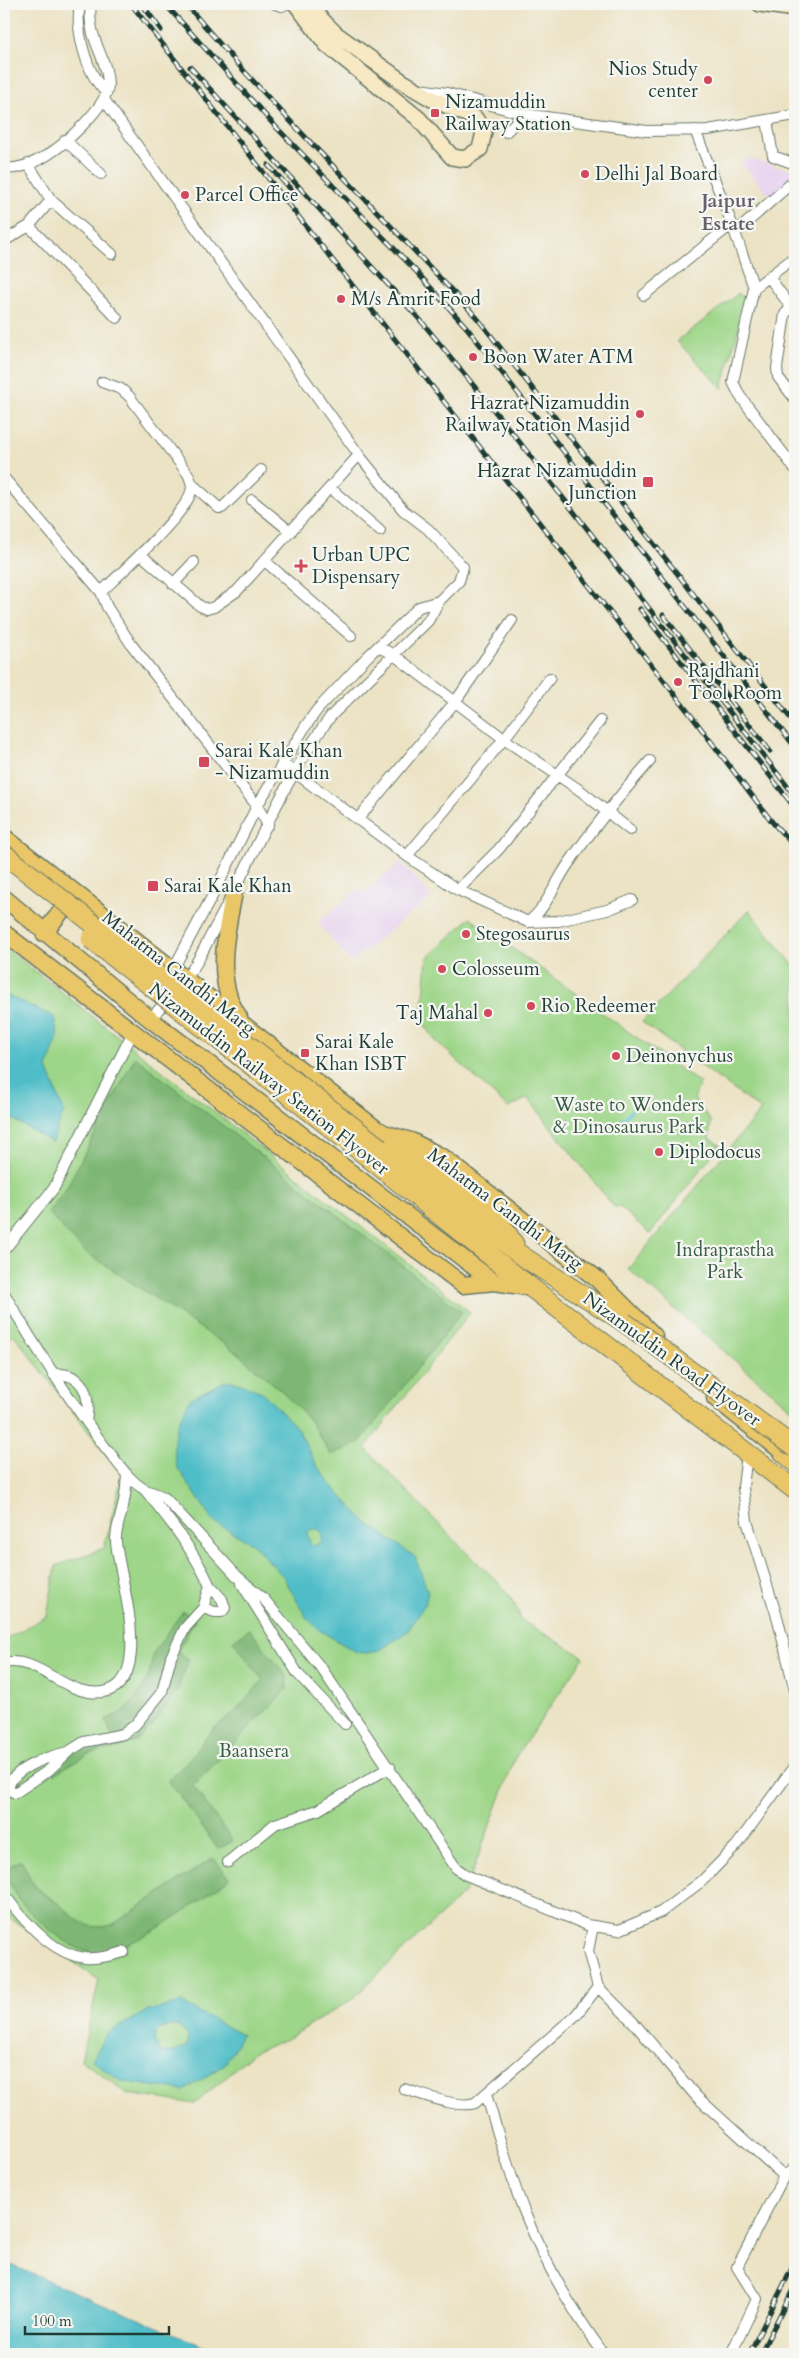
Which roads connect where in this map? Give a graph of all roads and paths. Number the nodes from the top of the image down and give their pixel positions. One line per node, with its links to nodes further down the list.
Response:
1 (80, 4): 10 (street)
2 (91, 4): 10 (street)
3 (275, 4): 4 (street)
4 (286, 4)
5 (296, 4): 9 (street)
6 (310, 4): 9 (street)
7 (760, 4): 8 (street)
8 (795, 9)
9 (413, 88): 11 (street)
10 (105, 96): 16 (street); 35 (street)
11 (524, 114): 14 (street); 15 (street)
12 (795, 115): 13 (street)
13 (767, 120): 14 (street); 18 (street)
14 (695, 130): 24 (street)
15 (506, 132)
16 (66, 140): 17 (street); 20 (street)
17 (28, 164): 19 (street); 22 (street)
18 (795, 164)
19 (4, 169)
20 (101, 174)
21 (795, 180): 24 (street)
22 (51, 200): 23 (street); 26 (street)
23 (29, 226): 25 (street); 32 (street)
24 (734, 229): 29 (street); 30 (street)
25 (4, 241)
26 (112, 254)
27 (795, 257): 28 (street)
28 (769, 277): 29 (street); 31 (street)
29 (754, 288): 36 (street)
30 (644, 295)
31 (793, 305): 34 (street)
32 (117, 318)
33 (102, 382): 40 (street)
34 (795, 400)
35 (359, 455): 41 (street); 50 (street)
36 (792, 458): 37 (street)
37 (795, 469)
38 (261, 470): 40 (street)
39 (4, 478): 49 (street)
40 (193, 485): 49 (street)
41 (330, 488): 43 (street); 44 (street)
42 (252, 500): 44 (street)
43 (380, 531)
44 (291, 532): 47 (street)
45 (146, 559): 48 (street)
46 (194, 562): 48 (street)
47 (266, 562): 48 (street); 52 (street)
48 (174, 584)
49 (102, 592): 63 (street)
50 (439, 601): 53 (street); 54 (street)
51 (512, 620): 56 (street)
52 (351, 636)
53 (379, 647): 54 (street); 60 (street)
54 (394, 655): 56 (street); 61 (street)
55 (550, 678): 58 (street)
56 (455, 702): 58 (street); 65 (street)
57 (600, 721): 62 (street)
58 (504, 739): 62 (street); 70 (street)
59 (650, 761): 64 (street)
60 (282, 763): 61 (street); 63 (street)
61 (295, 774): 65 (street); 66 (street)
62 (556, 775): 64 (street); 72 (street)
63 (257, 806): 66 (street); 80 (street)
64 (606, 812): 67 (street); 77 (street)
65 (358, 819): 70 (street)
66 (268, 825): 74 (street)
67 (630, 830)
68 (4, 837): 73 (main road, Mahatma Gandhi Marg)
69 (4, 854): 88 (highway, Nizamuddin Railway Station Flyover, bridge)
70 (407, 856): 72 (street)
71 (4, 870): 88 (highway, Nizamuddin Railway Station Flyover, bridge)
72 (458, 890): 77 (street)
73 (76, 892): 78 (main road); 80 (main road, Mahatma Gandhi Marg)
74 (234, 893): 81 (street); 83 (main road)
75 (4, 898): 78 (main road)
76 (632, 900): 77 (street)
77 (528, 922)
78 (44, 933): 82 (main road)
79 (4, 934): 84 (main road)
80 (173, 969): 81 (main road, Mahatma Gandhi Marg); 82 (street)
81 (186, 979): 82 (street); 83 (main road, Mahatma Gandhi Marg)
82 (150, 1019): 86 (main road)
83 (245, 1025): 85 (main road, Mahatma Gandhi Marg)
84 (133, 1032): 89 (street); 91 (main road)
85 (284, 1056): 86 (main road); 87 (main road, Mahatma Gandhi Marg)
86 (251, 1098): 91 (main road)
87 (380, 1132): 90 (highway); 97 (main road, Mahatma Gandhi Marg)
88 (434, 1201): 90 (highway, Nizamuddin Railway Station Flyover); 92 (highway, Nizamuddin Railway Station Flyover)
89 (4, 1250)
90 (522, 1256): 97 (highway, Nizamuddin Road Flyover, bridge)
91 (495, 1282): 92 (main road)
92 (533, 1288): 96 (highway)
93 (4, 1294): 94 (street)
94 (53, 1374): 95 (street); 95 (street)
95 (86, 1421): 98 (street)
96 (747, 1454): 100 (highway); 105 (street)
97 (791, 1454)
98 (127, 1475): 99 (street); 104 (street)
99 (145, 1490): 101 (street); 102 (street)
100 (795, 1490)
101 (237, 1576): 106 (street); 109 (street)
102 (210, 1586): 103 (street); 103 (street)
103 (203, 1608): 107 (street)
104 (4, 1663)
105 (795, 1691)
106 (345, 1724)
107 (68, 1752): 107 (street)
108 (795, 1765): 112 (street)
109 (390, 1768): 110 (street); 112 (street)
110 (228, 1862)
111 (4, 1894): 113 (street)
112 (593, 1926): 114 (street)
113 (124, 1952)
114 (598, 1987): 116 (street); 118 (street)
115 (404, 2089): 116 (street)
116 (486, 2094): 119 (street)
117 (795, 2168): 118 (street)
118 (784, 2176): 120 (street)
119 (604, 2354)
120 (731, 2354)

